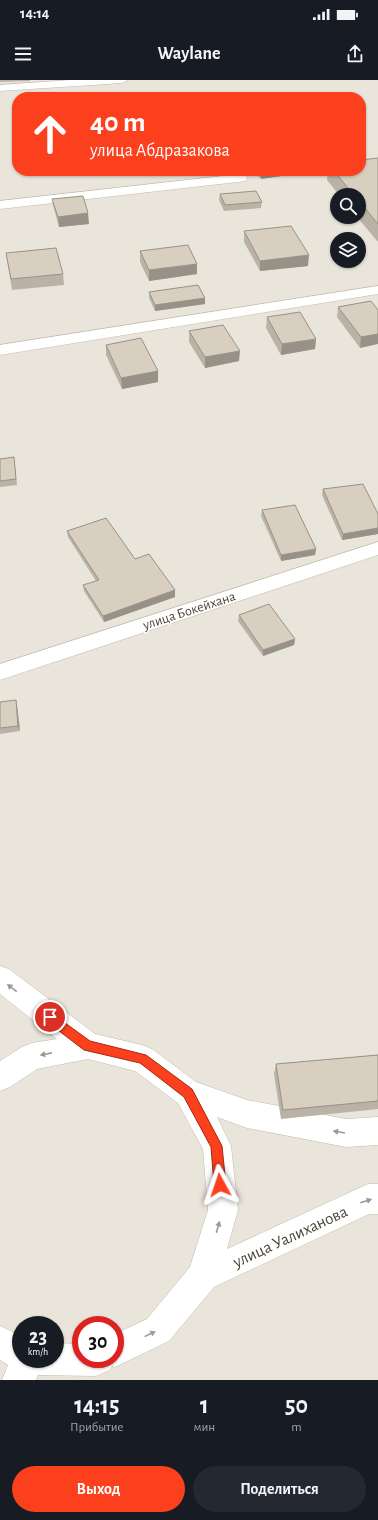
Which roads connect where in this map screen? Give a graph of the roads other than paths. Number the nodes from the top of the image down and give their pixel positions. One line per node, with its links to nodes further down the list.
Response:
1 (122, 80): 2 (street)
2 (0, 88)
3 (241, 178): 4 (street)
4 (0, 205)
5 (378, 290): 6 (street)
6 (0, 350)
7 (378, 548): 8 (street, улица Бокейхана)
8 (0, 672)
9 (0, 978): 10 (street, one-way to 9)
10 (88, 1046): 11 (street, one-way to 11); 12 (street)
11 (0, 1077)
12 (188, 1093): 13 (street, one-way to 12); 15 (street, one-way to 12)
13 (378, 1131)
14 (378, 1199): 15 (street, улица Уалиханова, one-way to 14)
15 (203, 1276): 17 (street, one-way to 15)
16 (0, 1342): 18 (street)
17 (124, 1347)
18 (12, 1349)
19 (24, 1368): 20 (street)
20 (18, 1380)

